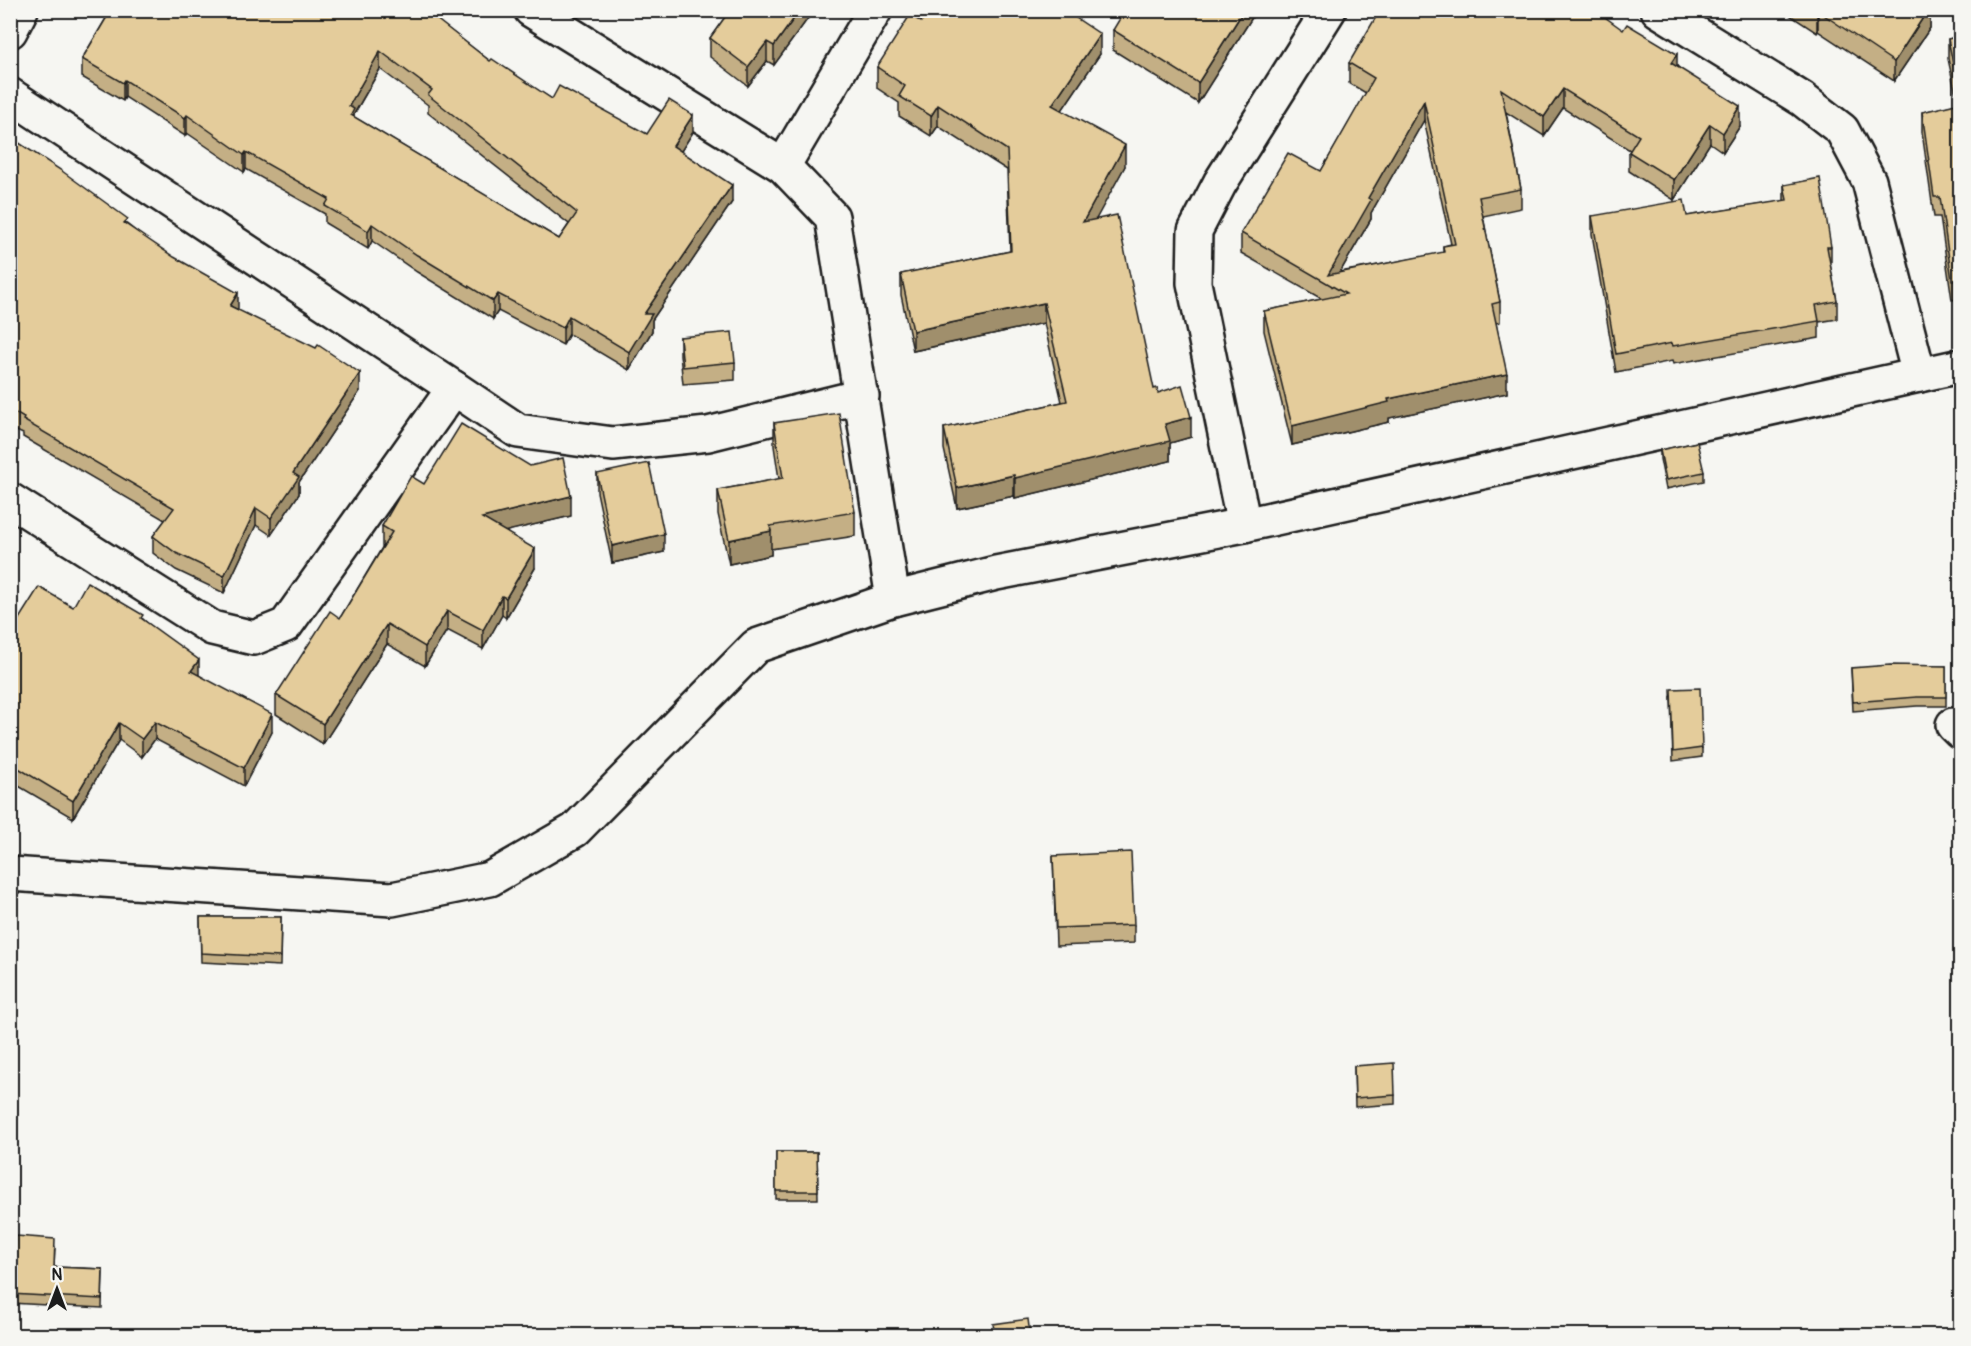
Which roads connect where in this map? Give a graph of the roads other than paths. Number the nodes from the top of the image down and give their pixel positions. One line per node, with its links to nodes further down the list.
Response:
1 (21, 10): 6 (street)
2 (531, 10): 8 (street)
3 (875, 10): 8 (street)
4 (1329, 10): 14 (street)
5 (1658, 10): 10 (street)
6 (10, 31)
7 (10, 95): 11 (street)
8 (783, 166): 12 (street)
9 (1960, 366): 10 (street)
10 (1919, 375): 14 (street)
11 (454, 387): 12 (street); 13 (street)
12 (862, 396): 15 (street)
13 (10, 501)
14 (1244, 525): 15 (street)
15 (893, 599): 16 (street)
16 (10, 874)

